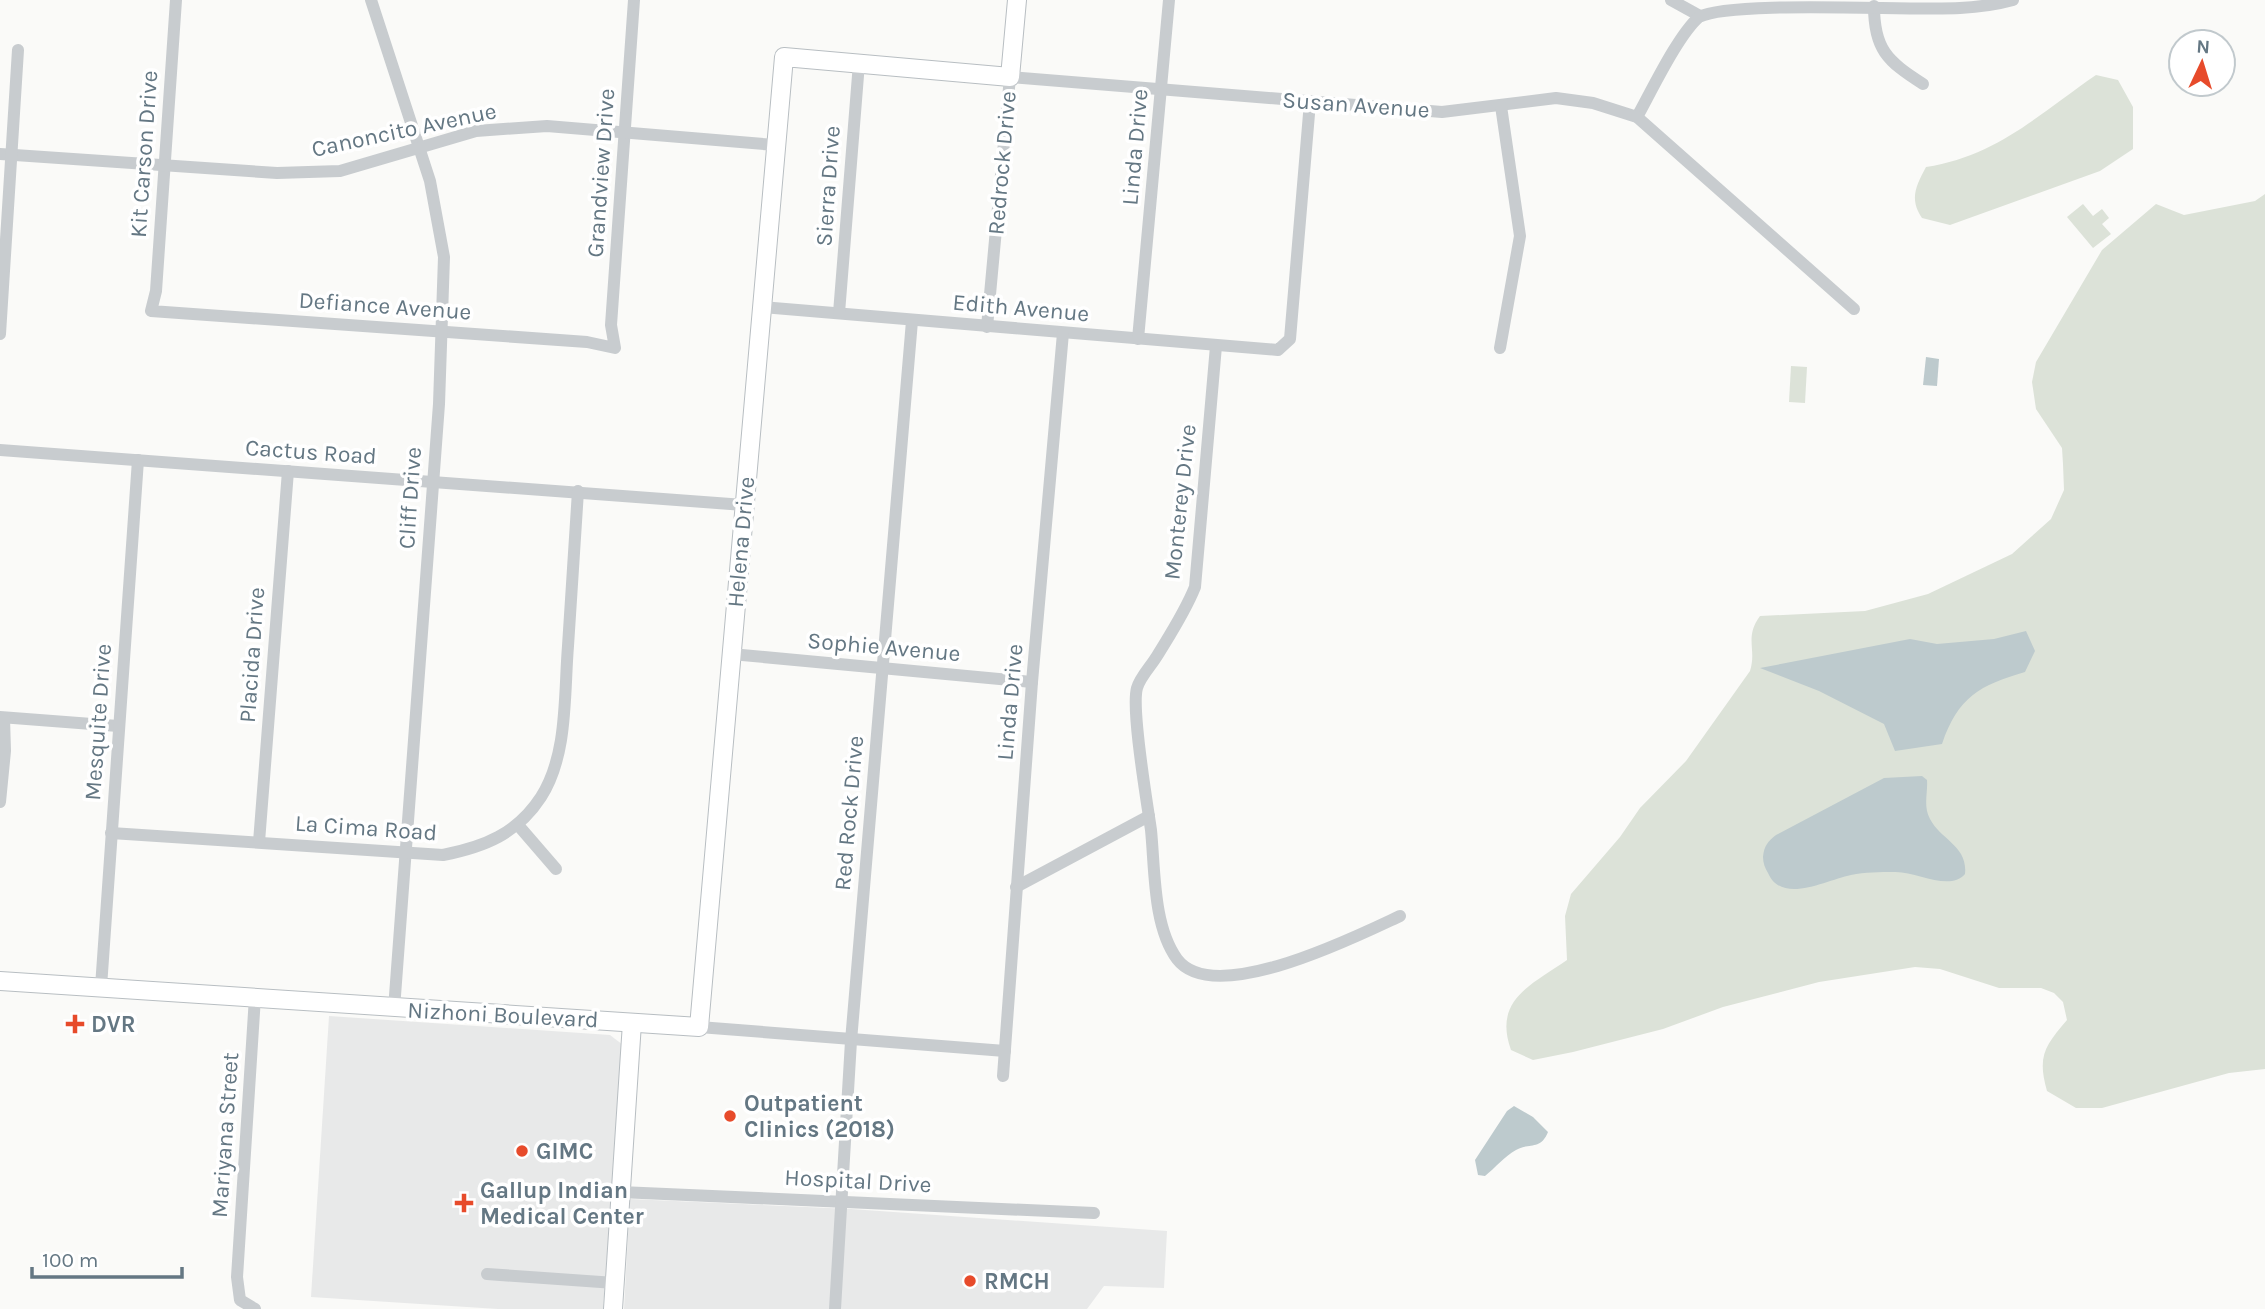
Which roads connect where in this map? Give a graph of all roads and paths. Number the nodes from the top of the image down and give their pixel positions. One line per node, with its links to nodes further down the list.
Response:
1 (176, 0): 24 (street, Kit Carson Drive)
2 (371, 0): 22 (street, Cliff Drive)
3 (634, 0): 20 (street, Grandview Drive)
4 (1017, 0): 14 (main road, Redrock Drive)
5 (1169, 0): 16 (street, Linda Drive)
6 (1671, 0): 10 (street)
7 (2013, 0): 9 (street)
8 (1784, 1): 9 (street); 10 (street)
9 (1874, 6): 15 (street)
10 (1700, 16): 19 (street)
11 (18, 50): 23 (street)
12 (784, 57): 13 (main road, Susan Avenue); 21 (main road, Helena Drive)
13 (859, 63): 14 (main road, Susan Avenue); 28 (street, Sierra Drive)
14 (1010, 77): 16 (street, Susan Avenue); 30 (street, Redrock Drive)
15 (1923, 84)
16 (1162, 89): 17 (street, Susan Avenue); 34 (street, Linda Drive)
17 (1310, 102): 18 (street, Susan Avenue); 35 (street, Edith Avenue)
18 (1501, 106): 19 (street, Susan Avenue); 37 (street)
19 (1637, 117): 26 (street, Susan Avenue)
20 (625, 131): 21 (street, Canoncito Avenue); 22 (street, Canoncito Avenue); 36 (street, Grandview Drive)
21 (775, 145): 25 (main road, Helena Drive)
22 (419, 149): 24 (street, Canoncito Avenue); 31 (street, Cliff Drive)
23 (6, 154): 24 (street, Canoncito Avenue); 33 (street)
24 (165, 167): 27 (street, Kit Carson Drive)
25 (761, 307): 28 (street, Edith Avenue); 43 (main road, Helena Drive)
26 (1854, 309)
27 (151, 311): 31 (street, Defiance Avenue)
28 (839, 313): 29 (street, Edith Avenue)
29 (912, 321): 30 (street, Edith Avenue); 45 (street, Red Rock Drive)
30 (986, 327): 32 (street, Edith Avenue)
31 (443, 331): 36 (street, Defiance Avenue); 41 (street, Cliff Drive)
32 (1063, 333): 34 (street, Edith Avenue); 46 (street, Linda Drive)
33 (0, 334)
34 (1138, 339): 35 (street, Edith Avenue)
35 (1216, 346): 50 (street, Monterey Drive)
36 (615, 348)
37 (1500, 348)
38 (0, 450): 39 (street, Cactus Road)
39 (138, 460): 40 (street, Cactus Road); 48 (street, Mesquite Drive)
40 (288, 471): 41 (street, Cactus Road); 53 (street, Placida Drive)
41 (432, 481): 42 (street, Cactus Road); 54 (street, Cliff Drive)
42 (578, 491): 43 (street, Cactus Road); 51 (street, La Cima Road)
43 (744, 505): 44 (main road, Helena Drive)
44 (731, 654): 45 (street, Sophie Avenue); 63 (main road, Helena Drive)
45 (882, 668): 46 (street, Sophie Avenue); 64 (street, Red Rock Drive)
46 (1032, 682): 56 (street, Linda Drive)
47 (2, 717): 48 (street); 49 (street)
48 (118, 726): 52 (street, Mesquite Drive)
49 (0, 802)
50 (1149, 817): 56 (street); 57 (street, Monterey Drive)
51 (518, 825): 54 (street, La Cima Road); 55 (street)
52 (111, 833): 53 (street, La Cima Road); 59 (street, Mesquite Drive)
53 (259, 842): 54 (street, La Cima Road)
54 (405, 853): 61 (street, Cliff Drive)
55 (556, 869)
56 (1016, 887): 65 (street, Linda Drive)
57 (1400, 916)
58 (0, 981): 59 (main road, Nizhoni Boulevard)
59 (101, 987): 60 (main road, Nizhoni Boulevard)
60 (255, 996): 61 (main road, Nizhoni Boulevard); 72 (street, Mariyana Street)
61 (394, 1009): 62 (main road, Nizhoni Boulevard)
62 (632, 1023): 63 (main road, Nizhoni Boulevard); 67 (main road)
63 (699, 1027): 64 (street, Nizhoni Boulevard)
64 (851, 1041): 65 (street, Nizhoni Boulevard); 68 (street, Red Rock Drive)
65 (1005, 1051): 66 (street, Linda Drive)
66 (1003, 1076)
67 (620, 1192): 68 (street, Hospital Drive); 71 (main road)
68 (842, 1201): 69 (street, Hospital Drive); 74 (street, Red Rock Drive)
69 (1094, 1213)
70 (487, 1274): 71 (street)
71 (615, 1283): 73 (main road)
72 (255, 1309)
73 (613, 1309)
74 (835, 1309)

